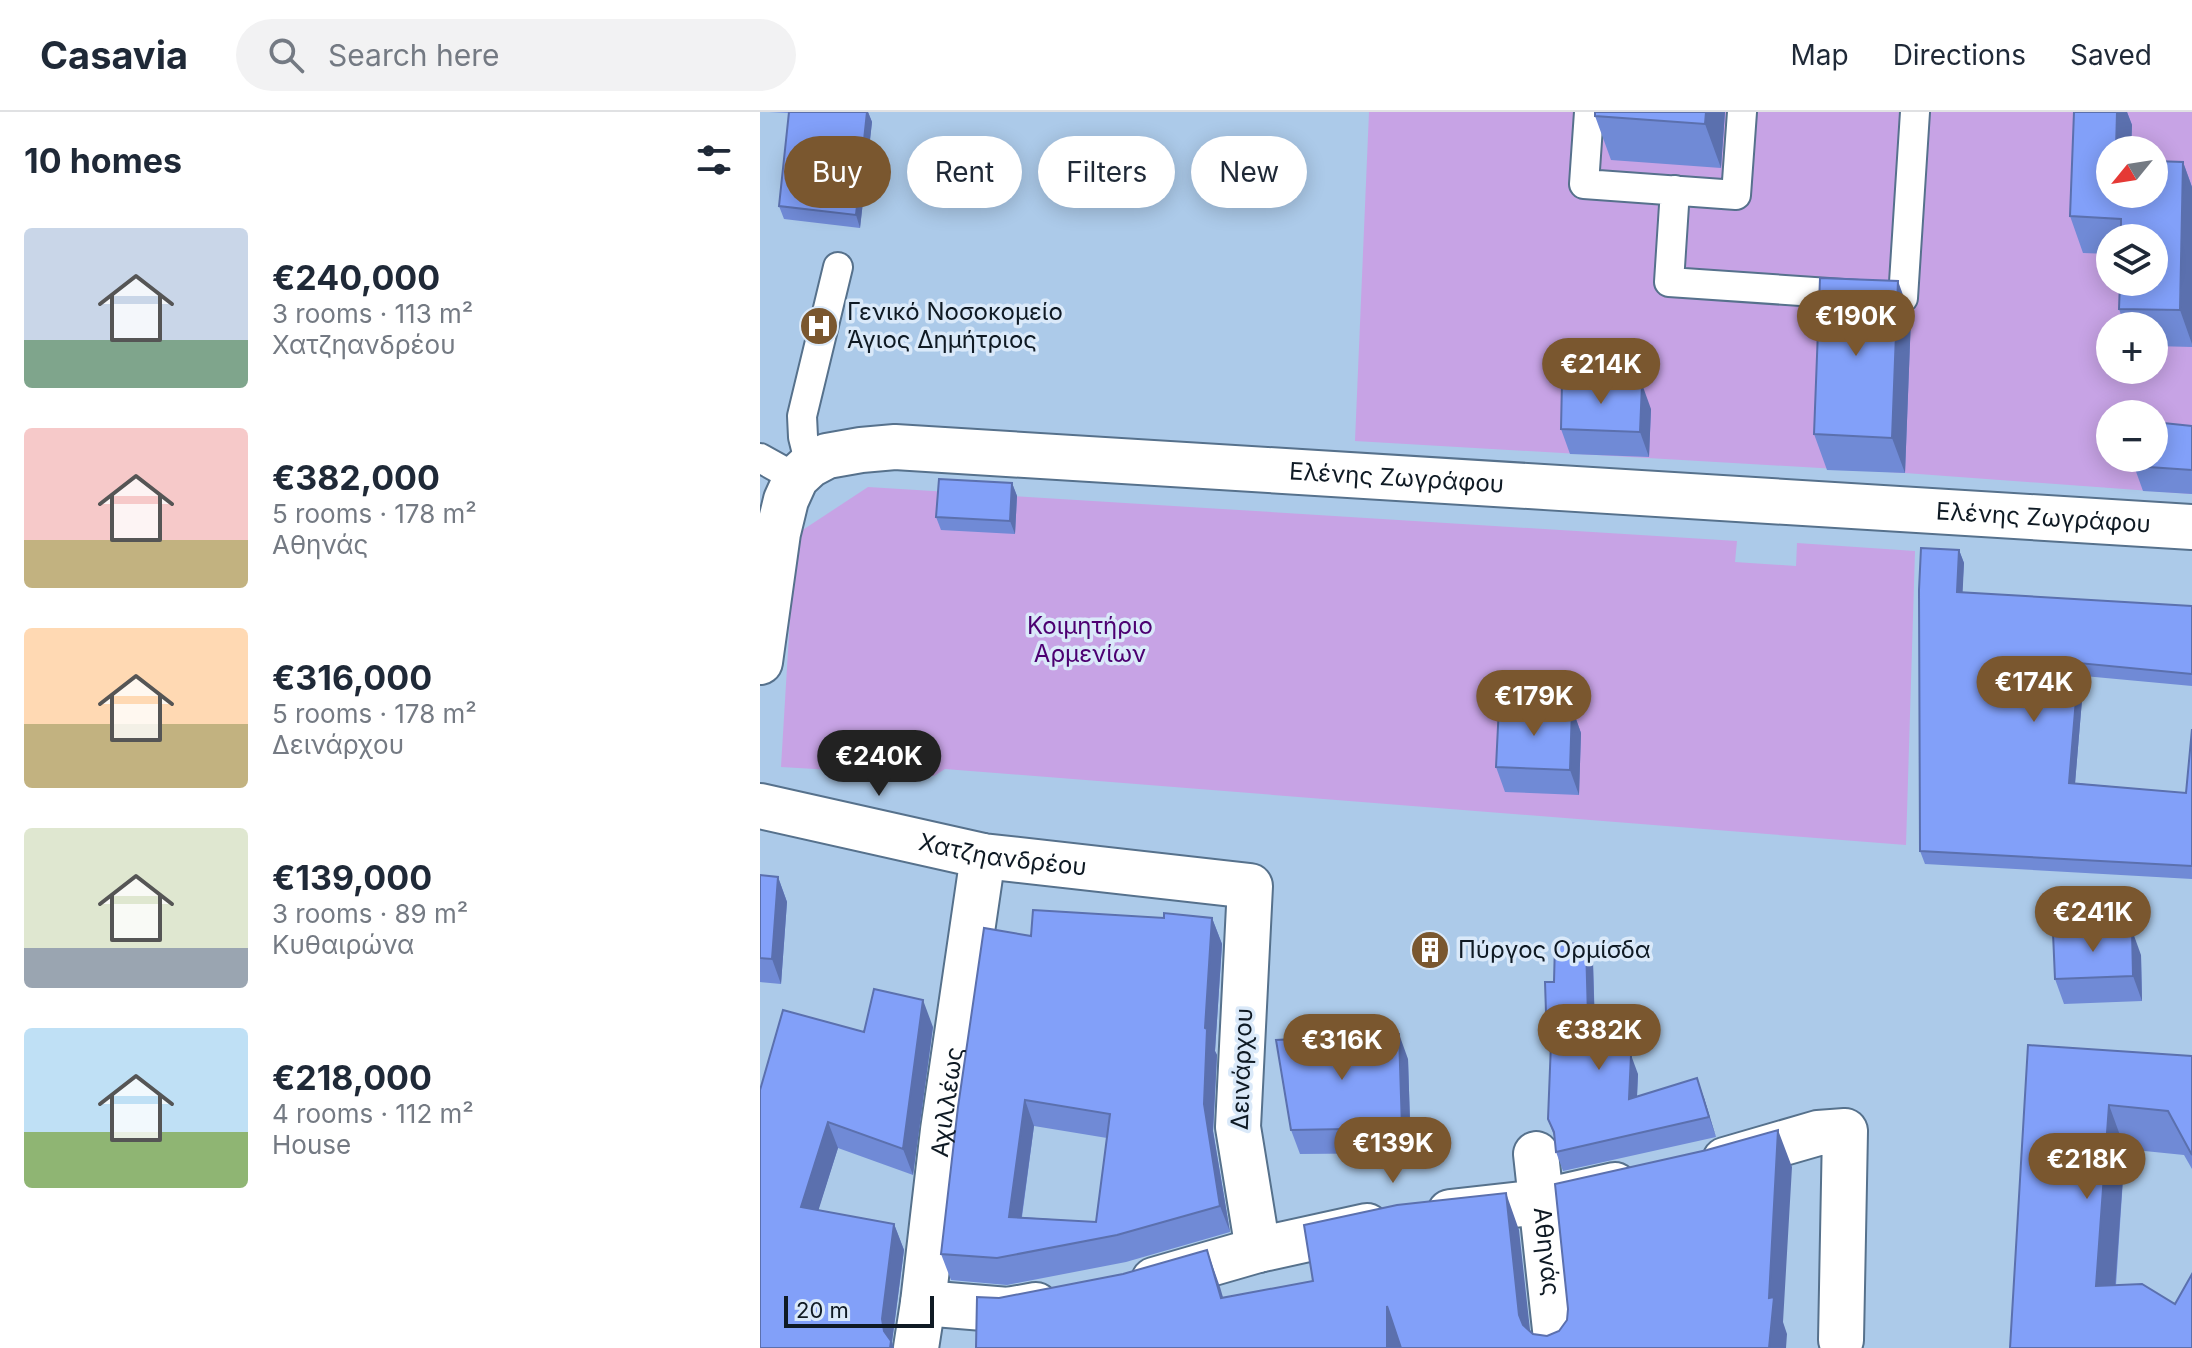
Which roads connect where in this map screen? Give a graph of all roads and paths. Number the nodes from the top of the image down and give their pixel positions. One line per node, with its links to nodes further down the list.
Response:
1 (1589, 112): 4 (lane)
2 (1742, 112): 4 (lane)
3 (1915, 112): 4 (lane)
4 (1675, 190)
5 (838, 267): 6 (lane)
6 (789, 467): 7 (street, Ελένης Ζωγράφου); 8 (street)
7 (2192, 527)
8 (760, 662)
9 (760, 806): 10 (street, Χατζηανδρέου)
10 (983, 856): 11 (street, Χατζηανδρέου); 17 (street, Αχιλλέως)
11 (1250, 886): 14 (street, Δεινάρχου)
12 (1536, 1154): 13 (street, Αθηνάς)
13 (1540, 1202): 14 (street); 18 (street); 20 (street, Αθηνάς)
14 (1258, 1250): 15 (street)
15 (1116, 1289)
16 (1070, 1298): 17 (street)
17 (923, 1303): 19 (street, Αχιλλέως)
18 (1841, 1340)
19 (916, 1348)
20 (1557, 1348)

